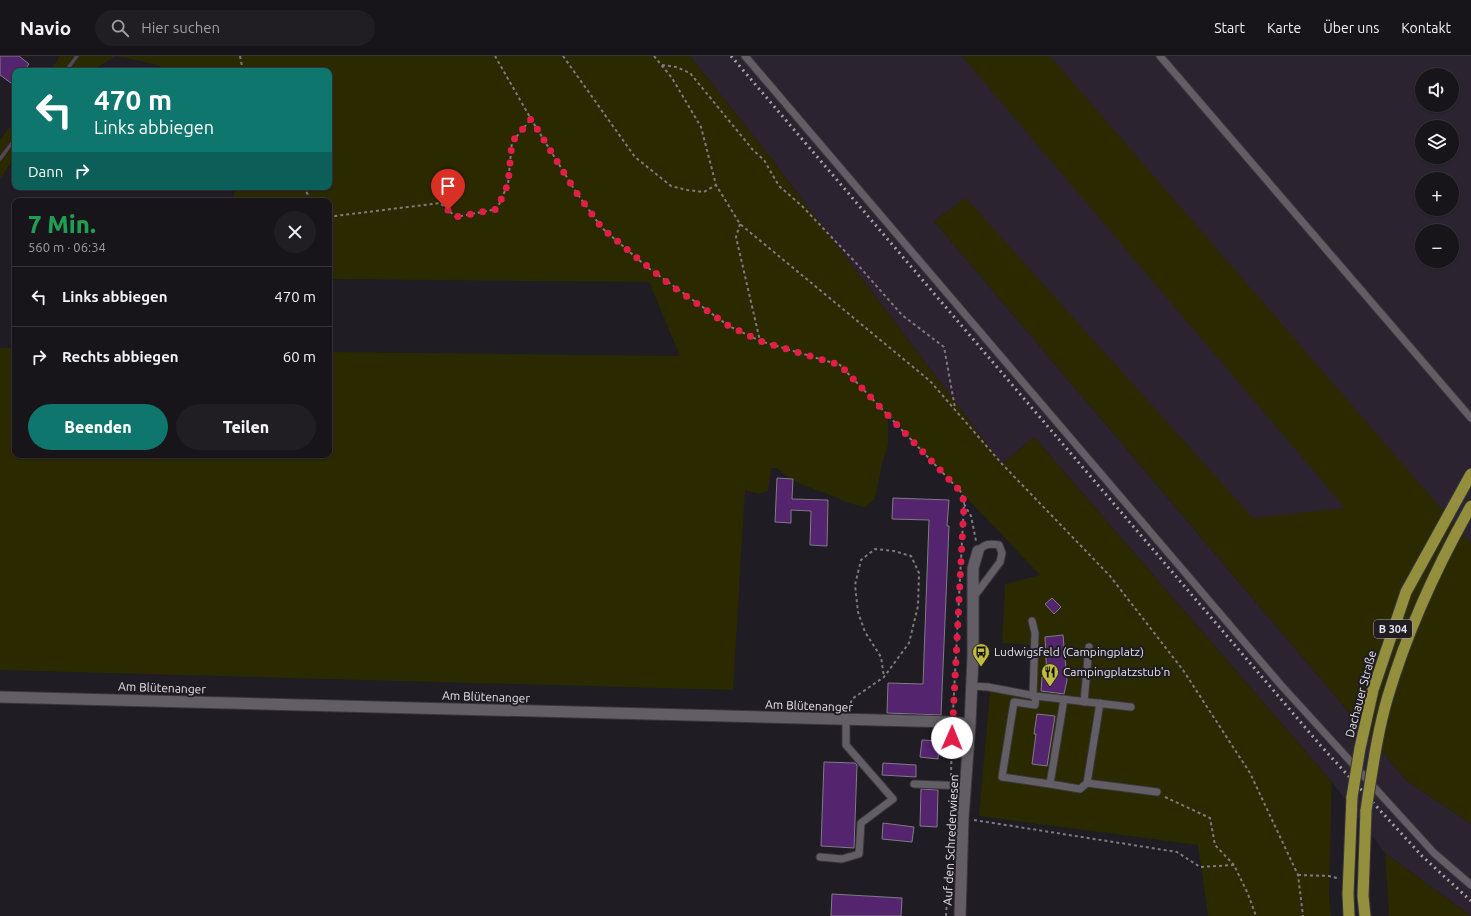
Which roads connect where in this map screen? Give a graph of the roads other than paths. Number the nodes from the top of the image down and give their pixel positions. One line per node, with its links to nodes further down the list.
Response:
1 (745, 56): 25 (lane)
2 (1160, 56): 3 (lane)
3 (1471, 418)
4 (1471, 474): 27 (main road, Dachauer Straße / B 304, bridge)
5 (1471, 506): 28 (main road, B 304, bridge)
6 (978, 551): 7 (street, Auf den Schrederwiesen); 7 (lane)
7 (973, 598): 10 (street, Auf den Schrederwiesen)
8 (1032, 621): 11 (lane)
9 (1089, 647): 14 (lane)
10 (971, 686): 11 (lane); 18 (street, Auf den Schrederwiesen)
11 (1035, 696): 13 (lane); 21 (lane)
12 (0, 697): 17 (street, Am Blütenanger)
13 (1064, 699): 14 (lane); 21 (lane)
14 (1084, 702): 15 (lane)
15 (1100, 704): 16 (lane); 19 (lane)
16 (1131, 707)
17 (846, 720): 18 (street, Am Blütenanger); 24 (lane)
18 (970, 724): 22 (street, Auf den Schrederwiesen)
19 (1087, 783): 21 (lane); 23 (lane)
20 (914, 784): 22 (lane)
21 (1050, 784)
22 (966, 786): 26 (street, Auf den Schrederwiesen)
23 (1157, 792)
24 (820, 857)
25 (1471, 885)
26 (960, 916)
27 (1349, 916)
28 (1365, 916)

